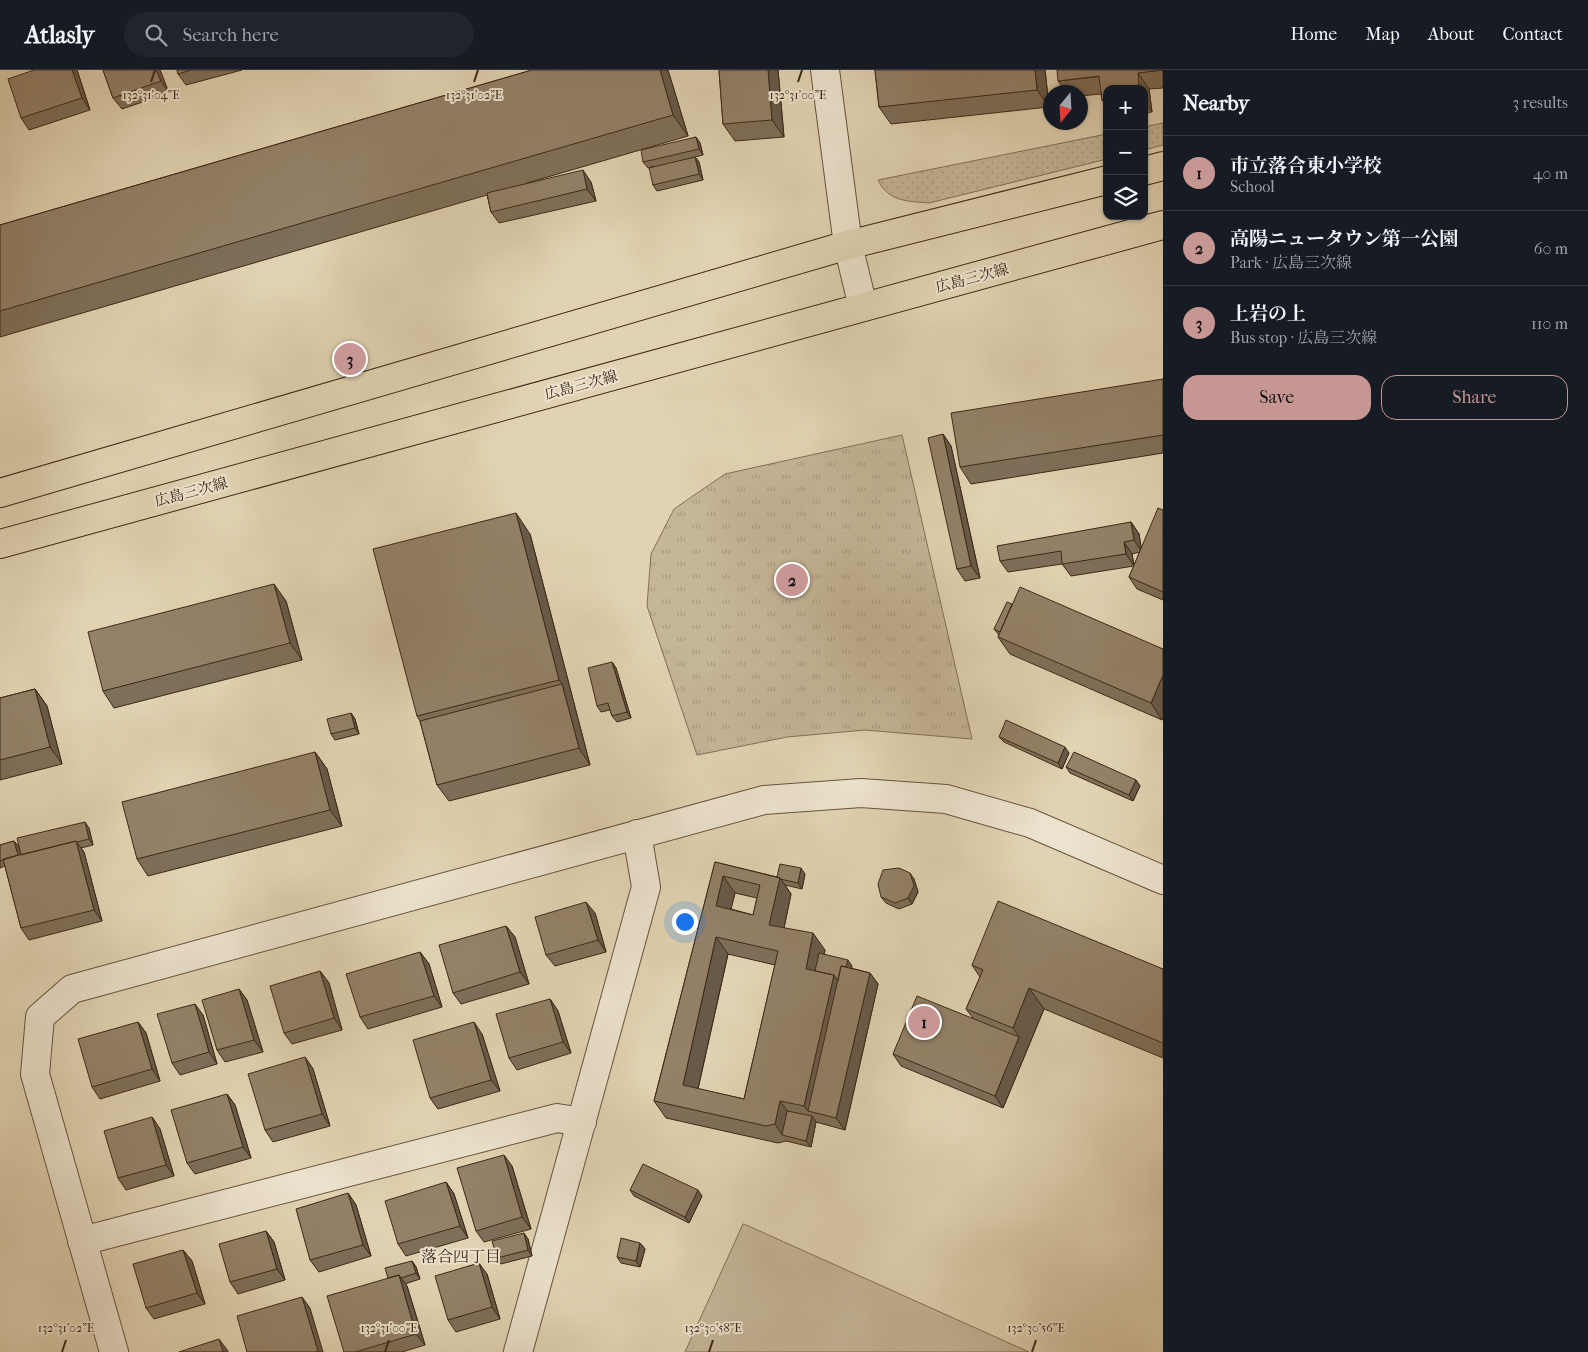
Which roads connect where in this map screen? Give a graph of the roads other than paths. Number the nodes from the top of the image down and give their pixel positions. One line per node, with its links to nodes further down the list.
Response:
1 (826, 70): 6 (street)
2 (1163, 166): 3 (main road)
3 (1148, 170)
4 (1103, 181): 6 (main road)
5 (1163, 226): 7 (main road, 広島三次線)
6 (848, 245): 7 (street); 8 (main road)
7 (863, 307): 9 (main road, 広島三次線)
8 (0, 493)
9 (0, 544)
10 (637, 834): 11 (street); 12 (street); 13 (street)
11 (1163, 880)
12 (582, 1122): 13 (street); 15 (street)
13 (82, 1241): 14 (street)
14 (114, 1352)
15 (518, 1352)

